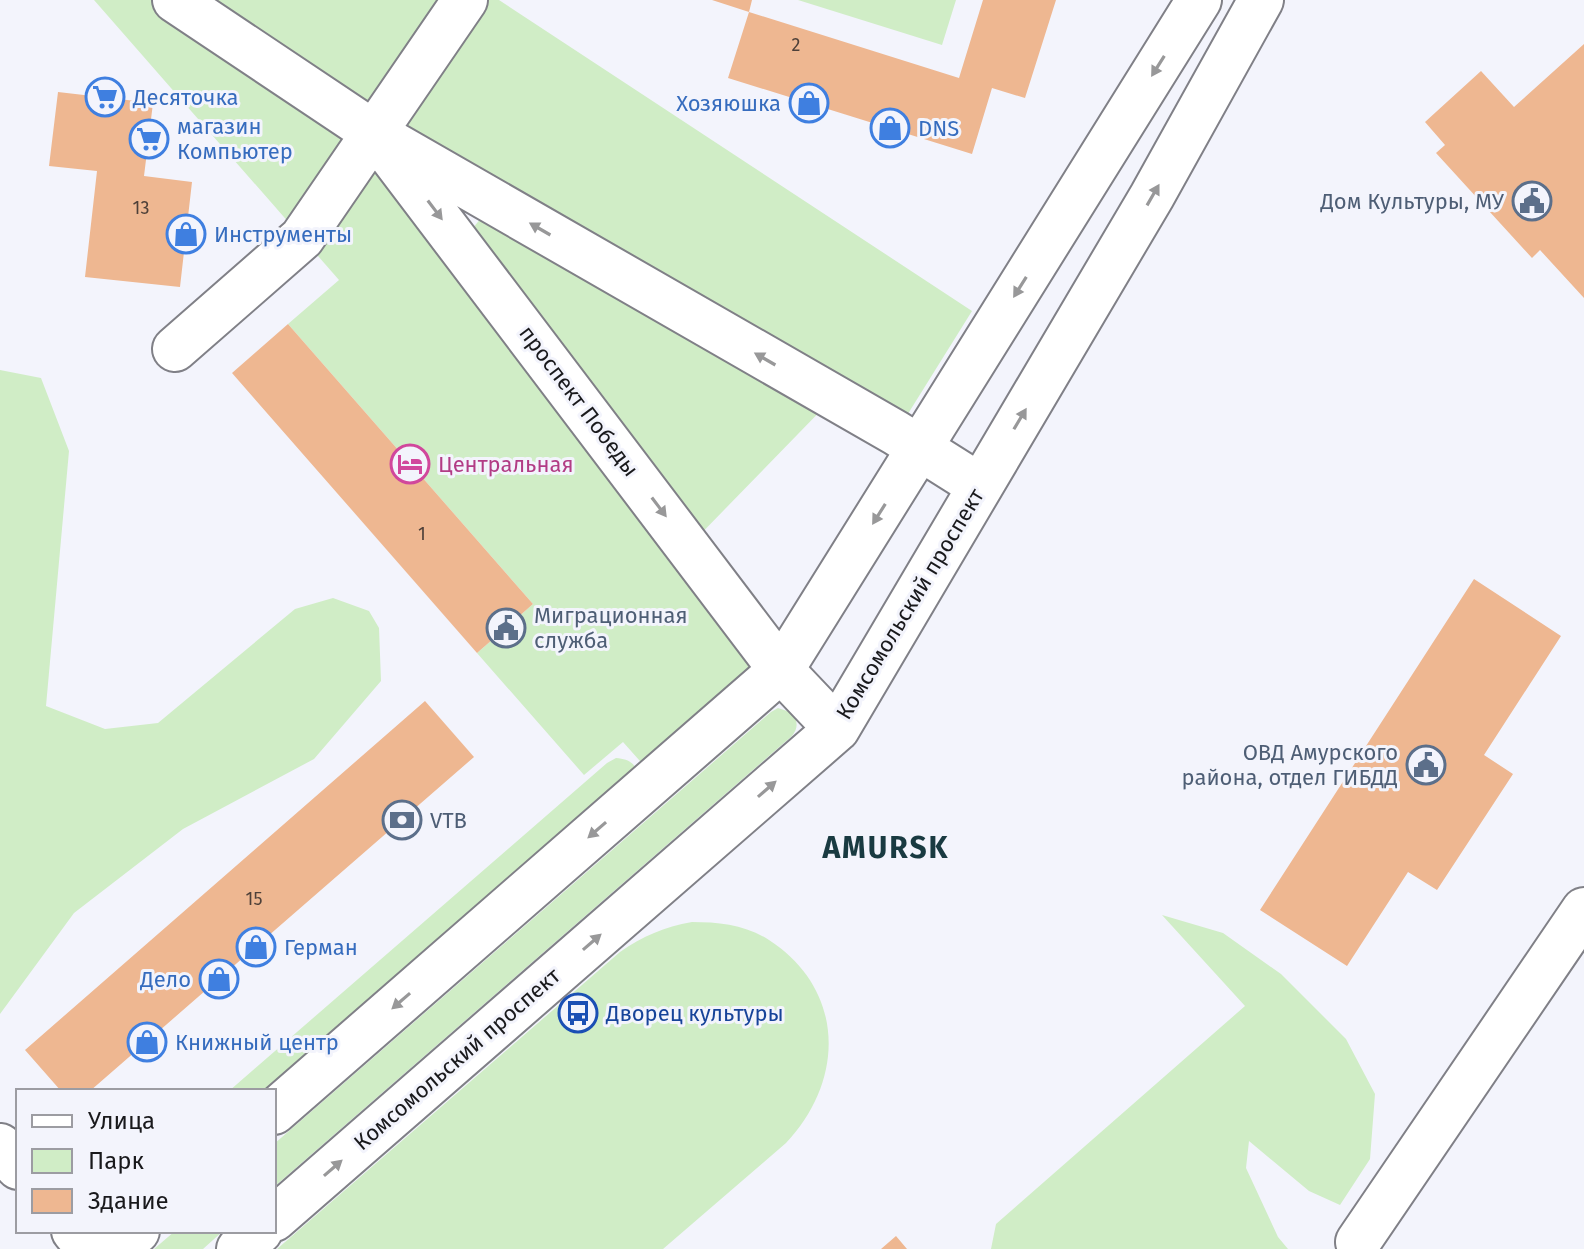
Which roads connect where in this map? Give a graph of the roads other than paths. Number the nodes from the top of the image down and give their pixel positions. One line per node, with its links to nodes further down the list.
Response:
1 (175, 0): 5 (street, проспект Победы)
2 (465, 0): 5 (street)
3 (1199, 0): 7 (street, one-way to 7)
4 (1261, 0): 8 (street, Комсомольский проспект, one-way to 4)
5 (374, 133): 6 (street); 7 (street, проспект Победы, one-way to 5); 9 (street, проспект Победы, one-way to 9)
6 (175, 349)
7 (920, 448): 8 (street, проспект Победы); 9 (street, one-way to 9)
8 (980, 486): 10 (street, Комсомольский проспект)
9 (781, 670): 10 (street, проспект Победы); 12 (street, one-way to 12)
10 (837, 729): 15 (street, Комсомольский проспект, one-way to 10)
11 (1584, 910): 19 (street)
12 (276, 1110)
13 (0, 1146): 14 (street)
14 (16, 1165)
15 (276, 1217)
16 (76, 1233): 20 (street)
17 (135, 1233): 21 (street)
18 (258, 1233): 22 (street)
19 (1358, 1242)
20 (89, 1249)
21 (116, 1249)
22 (239, 1249)

